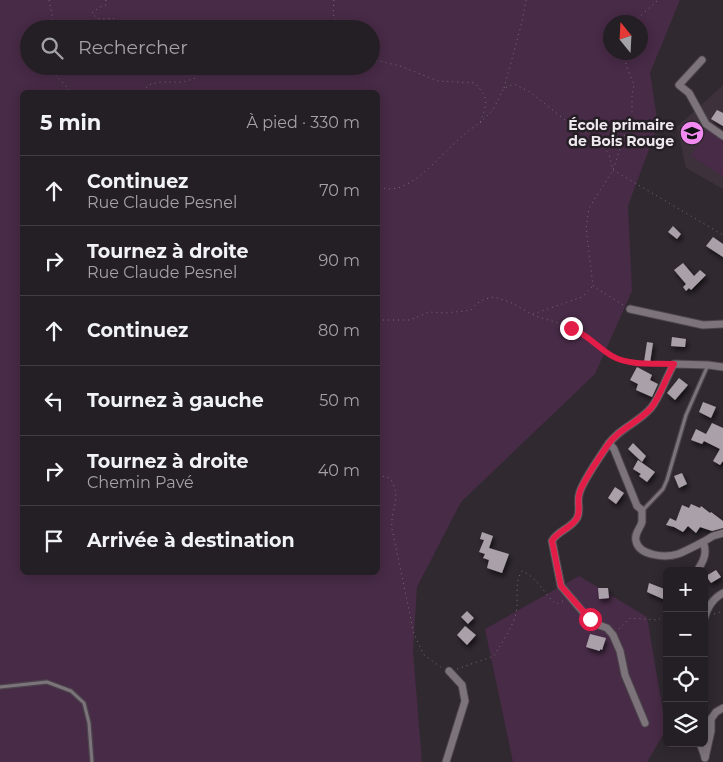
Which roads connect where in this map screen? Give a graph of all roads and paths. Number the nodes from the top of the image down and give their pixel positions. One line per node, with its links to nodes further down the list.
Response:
1 (49, 0): 7 (path)
2 (106, 0): 8 (path)
3 (334, 0): 11 (path)
4 (526, 0): 17 (path)
5 (658, 0): 6 (path)
6 (640, 15)
7 (53, 20)
8 (102, 20)
9 (102, 20): 10 (path)
10 (116, 20)
11 (335, 20)
12 (625, 60): 22 (path)
13 (702, 60): 21 (street)
14 (380, 62): 20 (path)
15 (56, 75): 18 (path)
16 (194, 75): 19 (path)
17 (504, 88): 20 (path); 22 (path)
18 (69, 90)
19 (145, 90)
20 (480, 123): 23 (path)
21 (723, 136)
22 (613, 170): 24 (path); 25 (path)
23 (380, 188)
24 (723, 235)
25 (593, 286): 26 (path); 27 (path)
26 (630, 309): 29 (street)
27 (532, 314): 28 (path); 30 (path)
28 (380, 320)
29 (723, 324)
30 (674, 364): 31 (street); 33 (street)
31 (708, 365): 32 (street); 35 (lane)
32 (723, 367)
33 (609, 443): 35 (street); 43 (street)
34 (380, 476): 44 (path)
35 (642, 510): 37 (street)
36 (723, 534): 37 (street)
37 (703, 542): 38 (street)
38 (699, 567)
39 (723, 593): 41 (street)
40 (563, 601): 44 (path)
41 (706, 612)
42 (663, 616): 43 (path)
43 (613, 635): 47 (street)
44 (450, 671): 51 (street)
45 (0, 687): 50 (lane)
46 (723, 708): 49 (street)
47 (645, 723)
48 (701, 747): 49 (street)
49 (704, 760)
50 (92, 762)
51 (446, 762)

